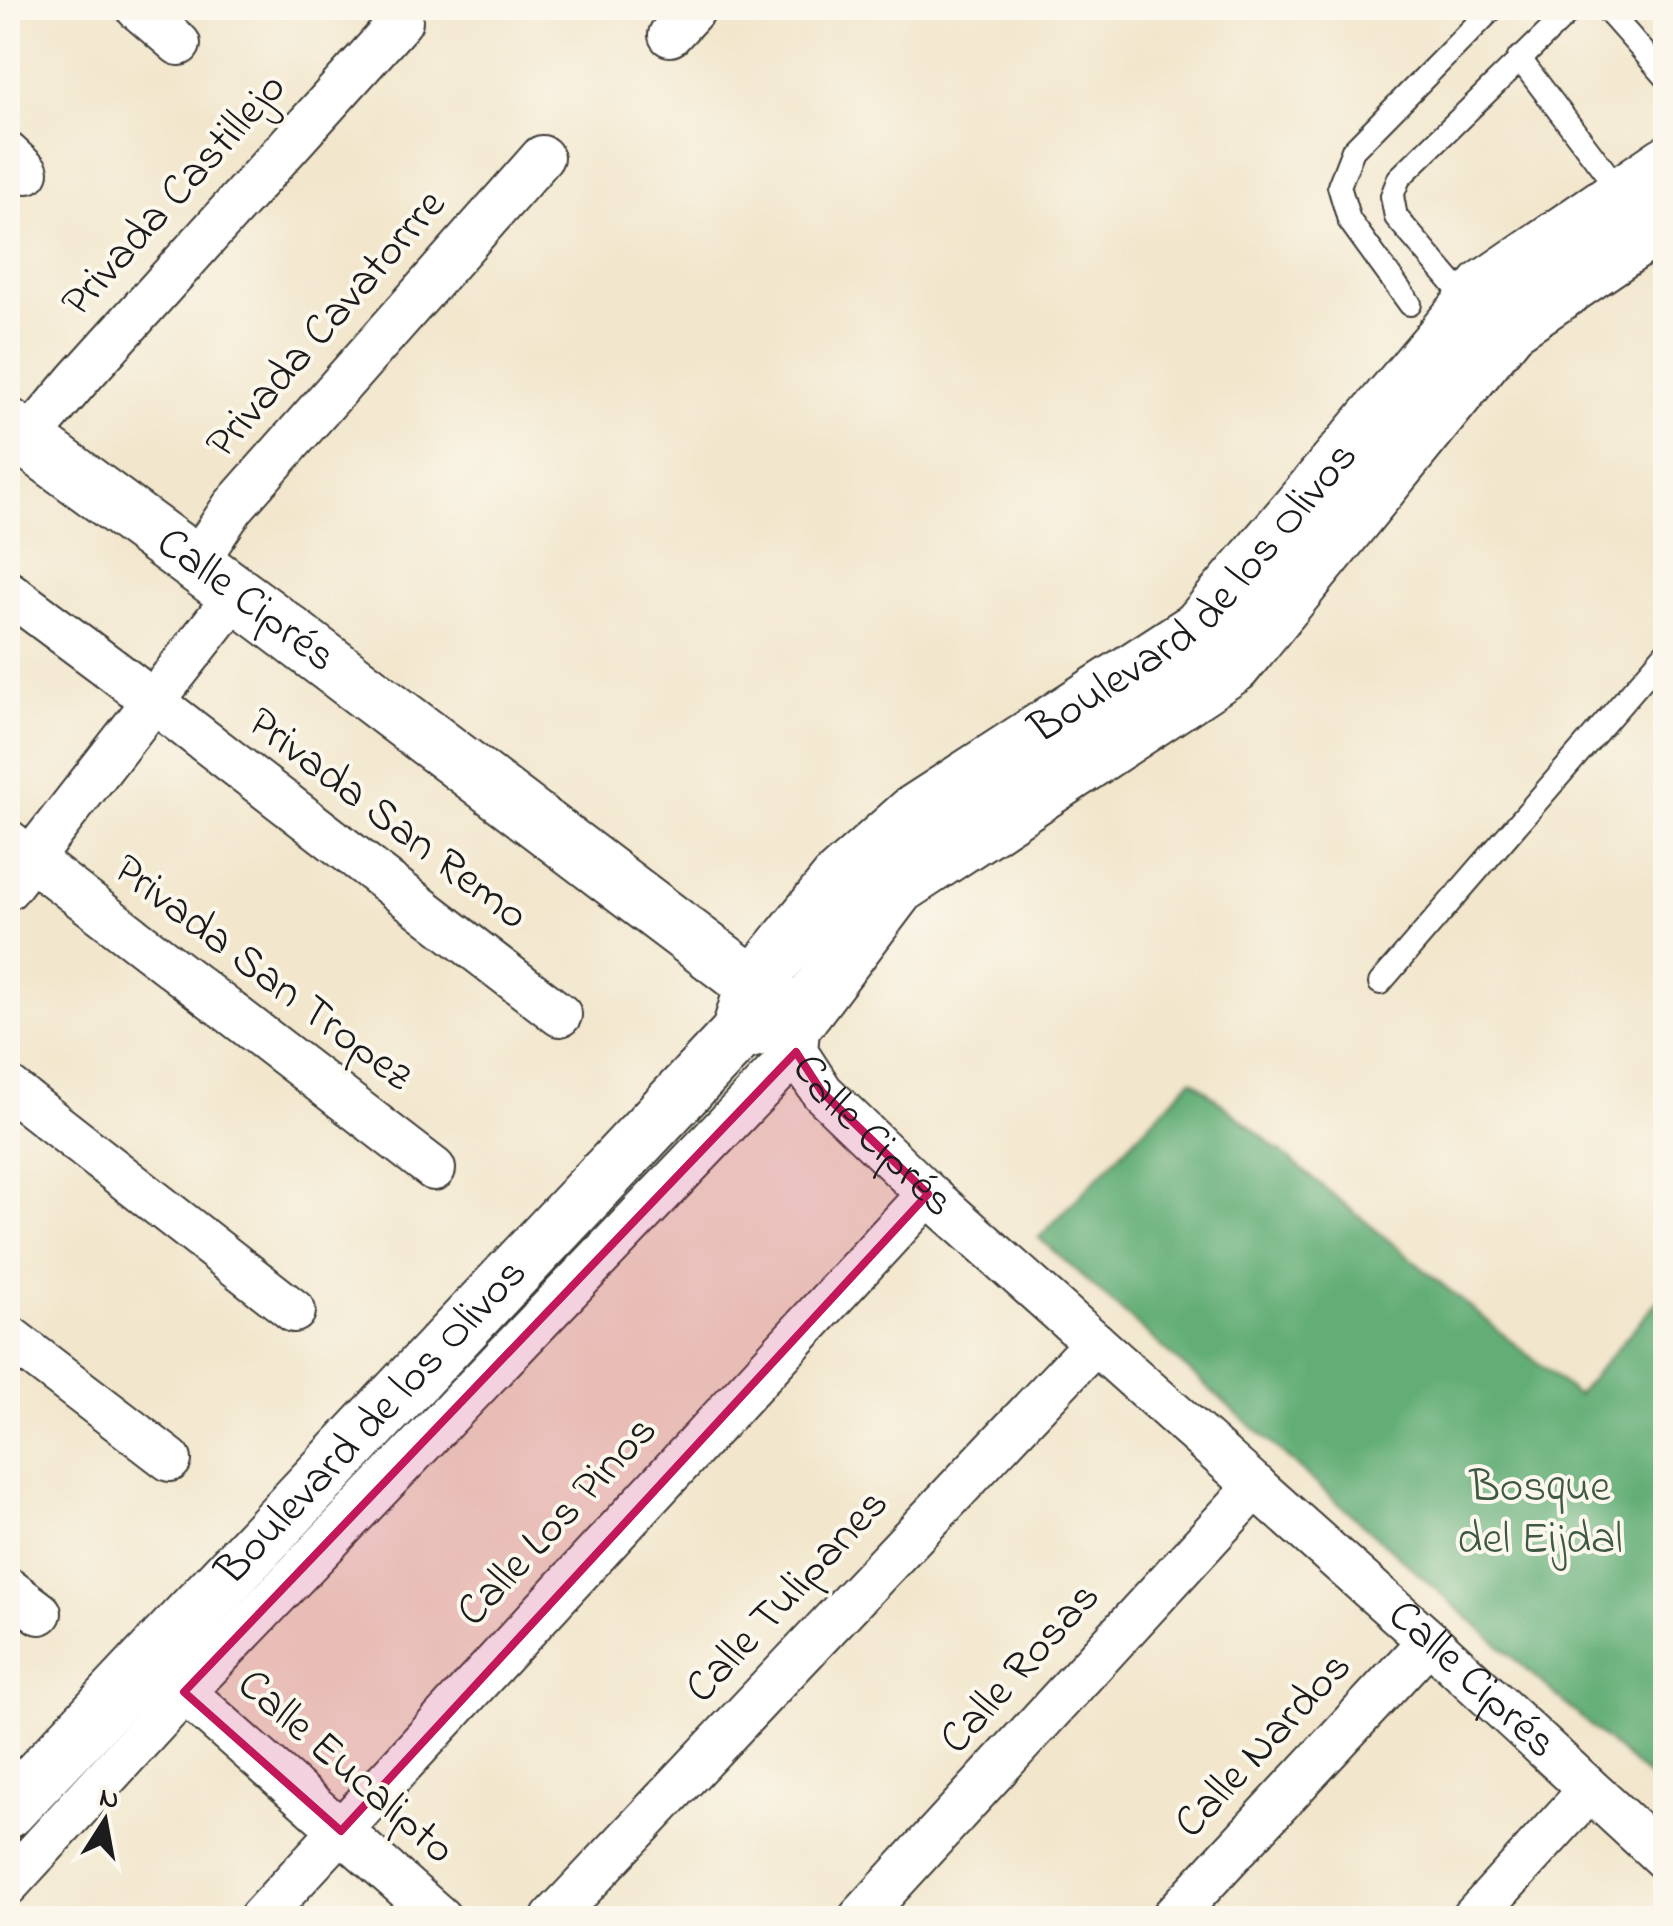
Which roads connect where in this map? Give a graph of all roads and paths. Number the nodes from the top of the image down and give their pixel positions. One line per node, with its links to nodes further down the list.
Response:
1 (138, 8): 6 (street)
2 (1493, 8): 11 (lane)
3 (1573, 8): 7 (lane)
4 (1605, 8): 8 (lane)
5 (400, 21): 13 (street, Privada Castillejo)
6 (179, 44)
7 (1519, 58): 10 (lane); 12 (lane)
8 (1666, 77)
9 (542, 157): 14 (street, Privada Cavatorrre)
10 (1651, 193): 12 (street, Boulevard de los Olivos)
11 (1410, 304)
12 (1484, 324): 20 (street, Boulevard de los Olivos); 22 (street, Boulevard de los Olivos)
13 (17, 433): 14 (street, Calle Ciprés)
14 (216, 579): 17 (street, Privada Cavatorrre); 20 (street, Calle Ciprés)
15 (8, 592): 17 (street, Privada San Remo)
16 (1666, 652): 19 (lane)
17 (153, 703): 18 (street, Privada Cavatorrre); 21 (street, Privada San Remo)
18 (15, 862): 24 (street, Privada San Tropez)
19 (1380, 983)
20 (746, 1009): 22 (street, Calle Ciprés); 34 (street, Boulevard de los Olivos)
21 (560, 1015)
22 (797, 1035): 25 (street, Calle Ciprés); 32 (street)
23 (8, 1087): 26 (street)
24 (434, 1169)
25 (928, 1194): 28 (street, Calle Ciprés); 35 (street, Calle Los Pinos)
26 (294, 1310)
27 (8, 1336): 29 (street)
28 (1095, 1344): 30 (street, Calle Ciprés); 40 (street, Calle Tulipanes)
29 (170, 1460)
30 (1256, 1486): 31 (street, Calle Ciprés); 41 (street, Calle Rosas)
31 (1429, 1642): 33 (street, Calle Ciprés); 42 (street, Calle Nardos)
32 (184, 1692): 35 (street, Calle Eucalipto); 37 (street)
33 (1589, 1791): 36 (street, Calle Ciprés); 43 (street)
34 (8, 1810)
35 (341, 1831): 38 (street, Calle Los Pinos); 39 (street, Calle Eucalipto)
36 (1666, 1860)
37 (8, 1884)
38 (260, 1918)
39 (440, 1918)
40 (554, 1918)
41 (860, 1918)
42 (1172, 1918)
43 (1473, 1918)

